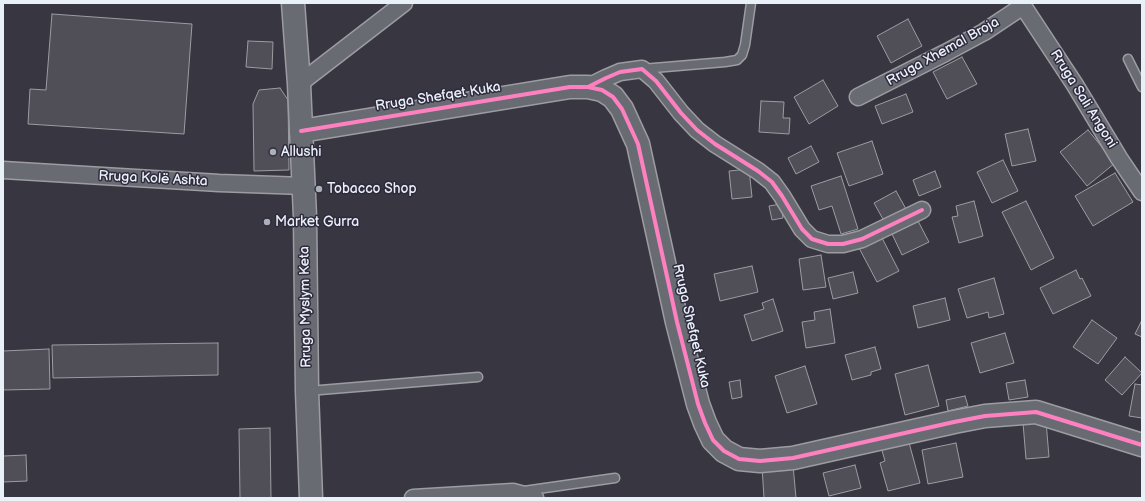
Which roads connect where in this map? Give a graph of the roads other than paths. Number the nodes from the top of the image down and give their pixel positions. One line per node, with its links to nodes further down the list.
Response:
1 (293, 3): 7 (street, Rruga Myslym Keta)
2 (404, 3): 7 (street)
3 (751, 3): 6 (lane)
4 (1025, 5): 10 (street, Rruga Xhemal Broja); 14 (street, Rruga Sali Angoni)
5 (1128, 59): 9 (lane)
6 (642, 69): 8 (street); 15 (street)
7 (299, 84): 11 (street, Rruga Myslym Keta)
8 (588, 87): 11 (street, Rruga Shefqet Kuka); 18 (street, Rruga Shefqet Kuka)
9 (1142, 87)
10 (858, 97)
11 (301, 131): 13 (street, Rruga Myslym Keta)
12 (3, 170): 13 (street, Rruga Kolë Ashta)
13 (304, 186): 17 (street, Rruga Myslym Keta)
14 (1142, 192)
15 (922, 210)
16 (478, 377): 17 (lane)
17 (307, 391): 21 (street, Rruga Myslym Keta)
18 (1142, 445)
19 (615, 478): 20 (lane)
20 (513, 492): 22 (street); 23 (street)
21 (311, 498)
22 (413, 498)
23 (535, 498)

